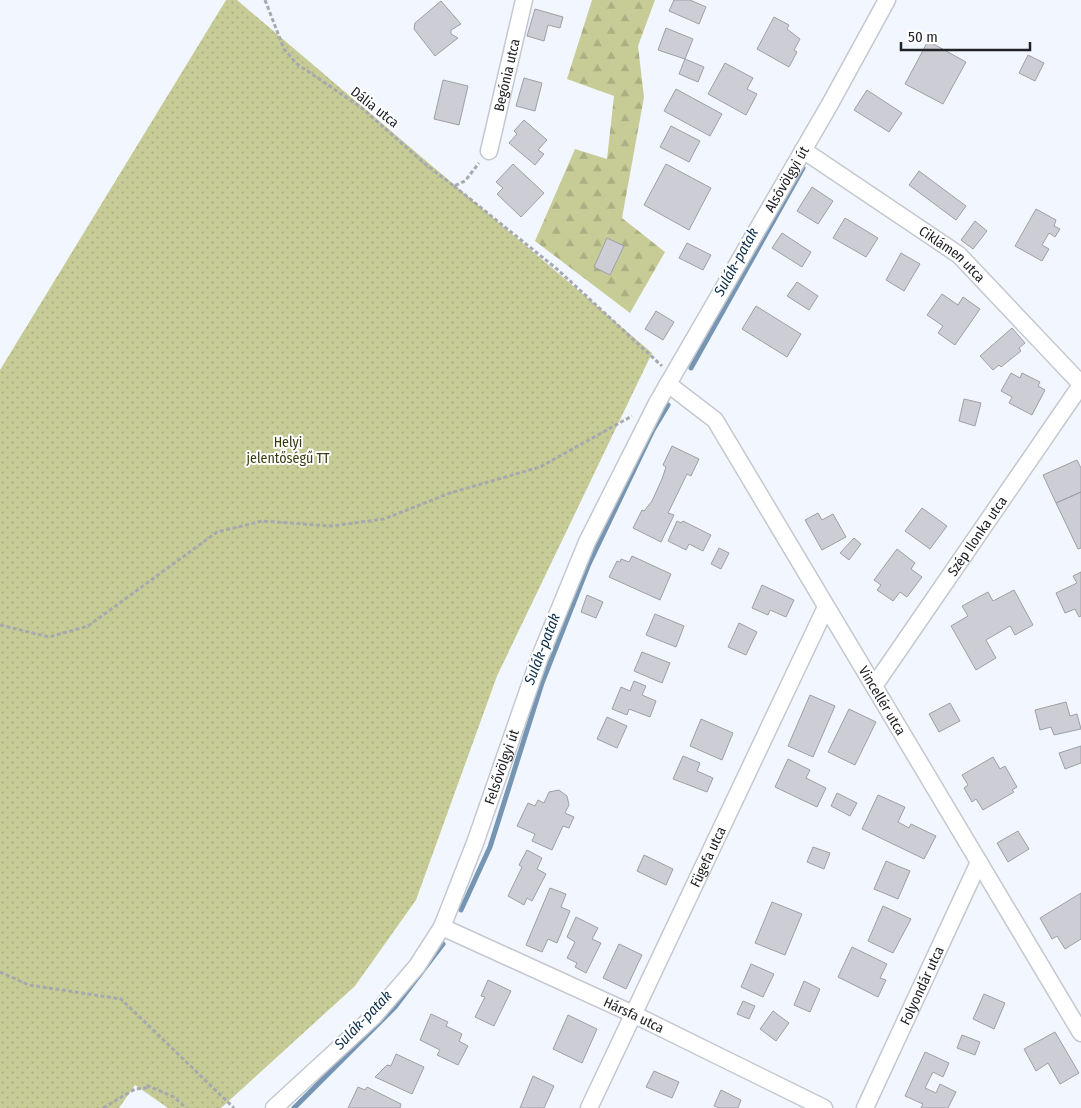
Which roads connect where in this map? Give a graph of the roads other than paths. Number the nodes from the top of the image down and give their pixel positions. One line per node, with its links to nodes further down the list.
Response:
1 (524, 0): 4 (street, Begónia utca)
2 (887, 0): 3 (street, Alsóvölgyi út)
3 (803, 150): 5 (street, Alsóvölgyi út); 6 (street, Ciklámen utca)
4 (489, 151)
5 (672, 379): 7 (street, Vincellér utca); 10 (street, Felsővölgyi út)
6 (1081, 384): 8 (street, Szép Ilonka utca)
7 (826, 607): 8 (street, Vincellér utca); 11 (street, Fügefa utca)
8 (874, 686): 9 (street, Vincellér utca)
9 (979, 862): 12 (street, Vincellér utca); 16 (street, Folyondár utca)
10 (442, 927): 11 (street, Hársfa utca); 13 (street, Felsővölgyi út)
11 (633, 1014): 14 (street, Fügefa utca); 15 (street, Hársfa utca)
12 (1080, 1027)
13 (274, 1108)
14 (589, 1108)
15 (824, 1108)
16 (865, 1108)

